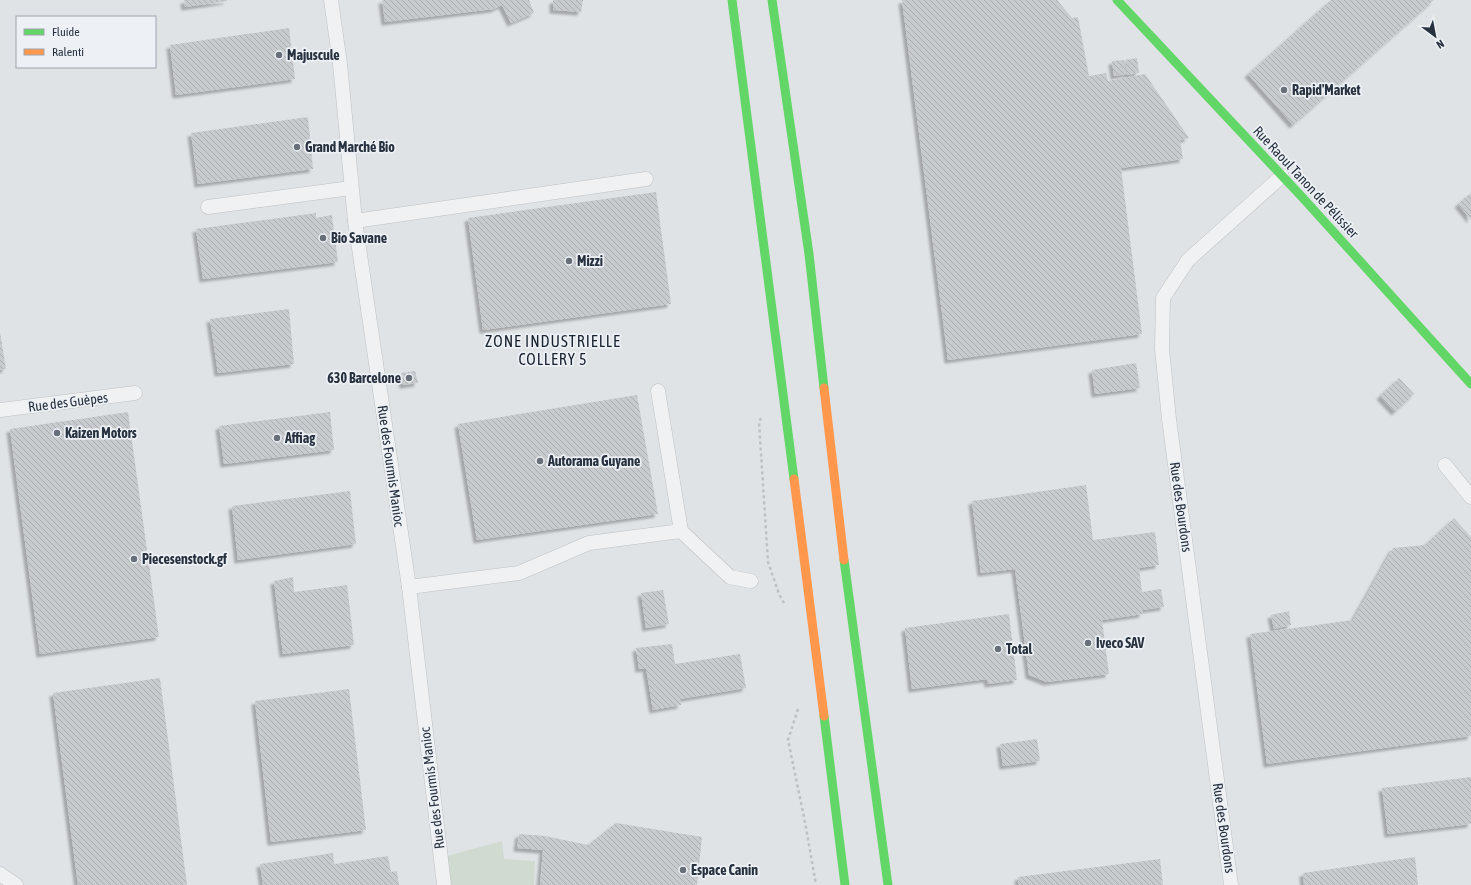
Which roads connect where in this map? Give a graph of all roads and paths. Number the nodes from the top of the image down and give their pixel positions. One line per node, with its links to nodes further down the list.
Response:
1 (331, 0): 7 (lane, Rue des Fourmis Manioc)
2 (732, 0): 26 (main road)
3 (772, 0): 27 (main road)
4 (1118, 0): 5 (main road, Rue Raoul Tanon de Pélissier)
5 (1282, 176): 10 (main road, Rue Raoul Tanon de Pélissier); 28 (lane, Rue des Bourdons)
6 (646, 179): 9 (lane)
7 (352, 188): 8 (lane); 9 (lane, Rue des Fourmis Manioc)
8 (208, 207)
9 (355, 221): 19 (lane, Rue des Fourmis Manioc)
10 (1471, 384)
11 (658, 391): 17 (lane)
12 (135, 393): 13 (lane, Rue des Guèpes)
13 (0, 410)
14 (762, 416): 20 (path)
15 (1445, 465): 16 (lane)
16 (1471, 497)
17 (682, 531): 18 (lane); 19 (lane)
18 (751, 582)
19 (409, 587): 24 (lane, Rue des Fourmis Manioc)
20 (786, 606)
21 (800, 703): 25 (path)
22 (0, 874): 23 (lane)
23 (16, 885)
24 (444, 885)
25 (816, 885)
26 (845, 885)
27 (888, 885)
28 (1231, 885)

